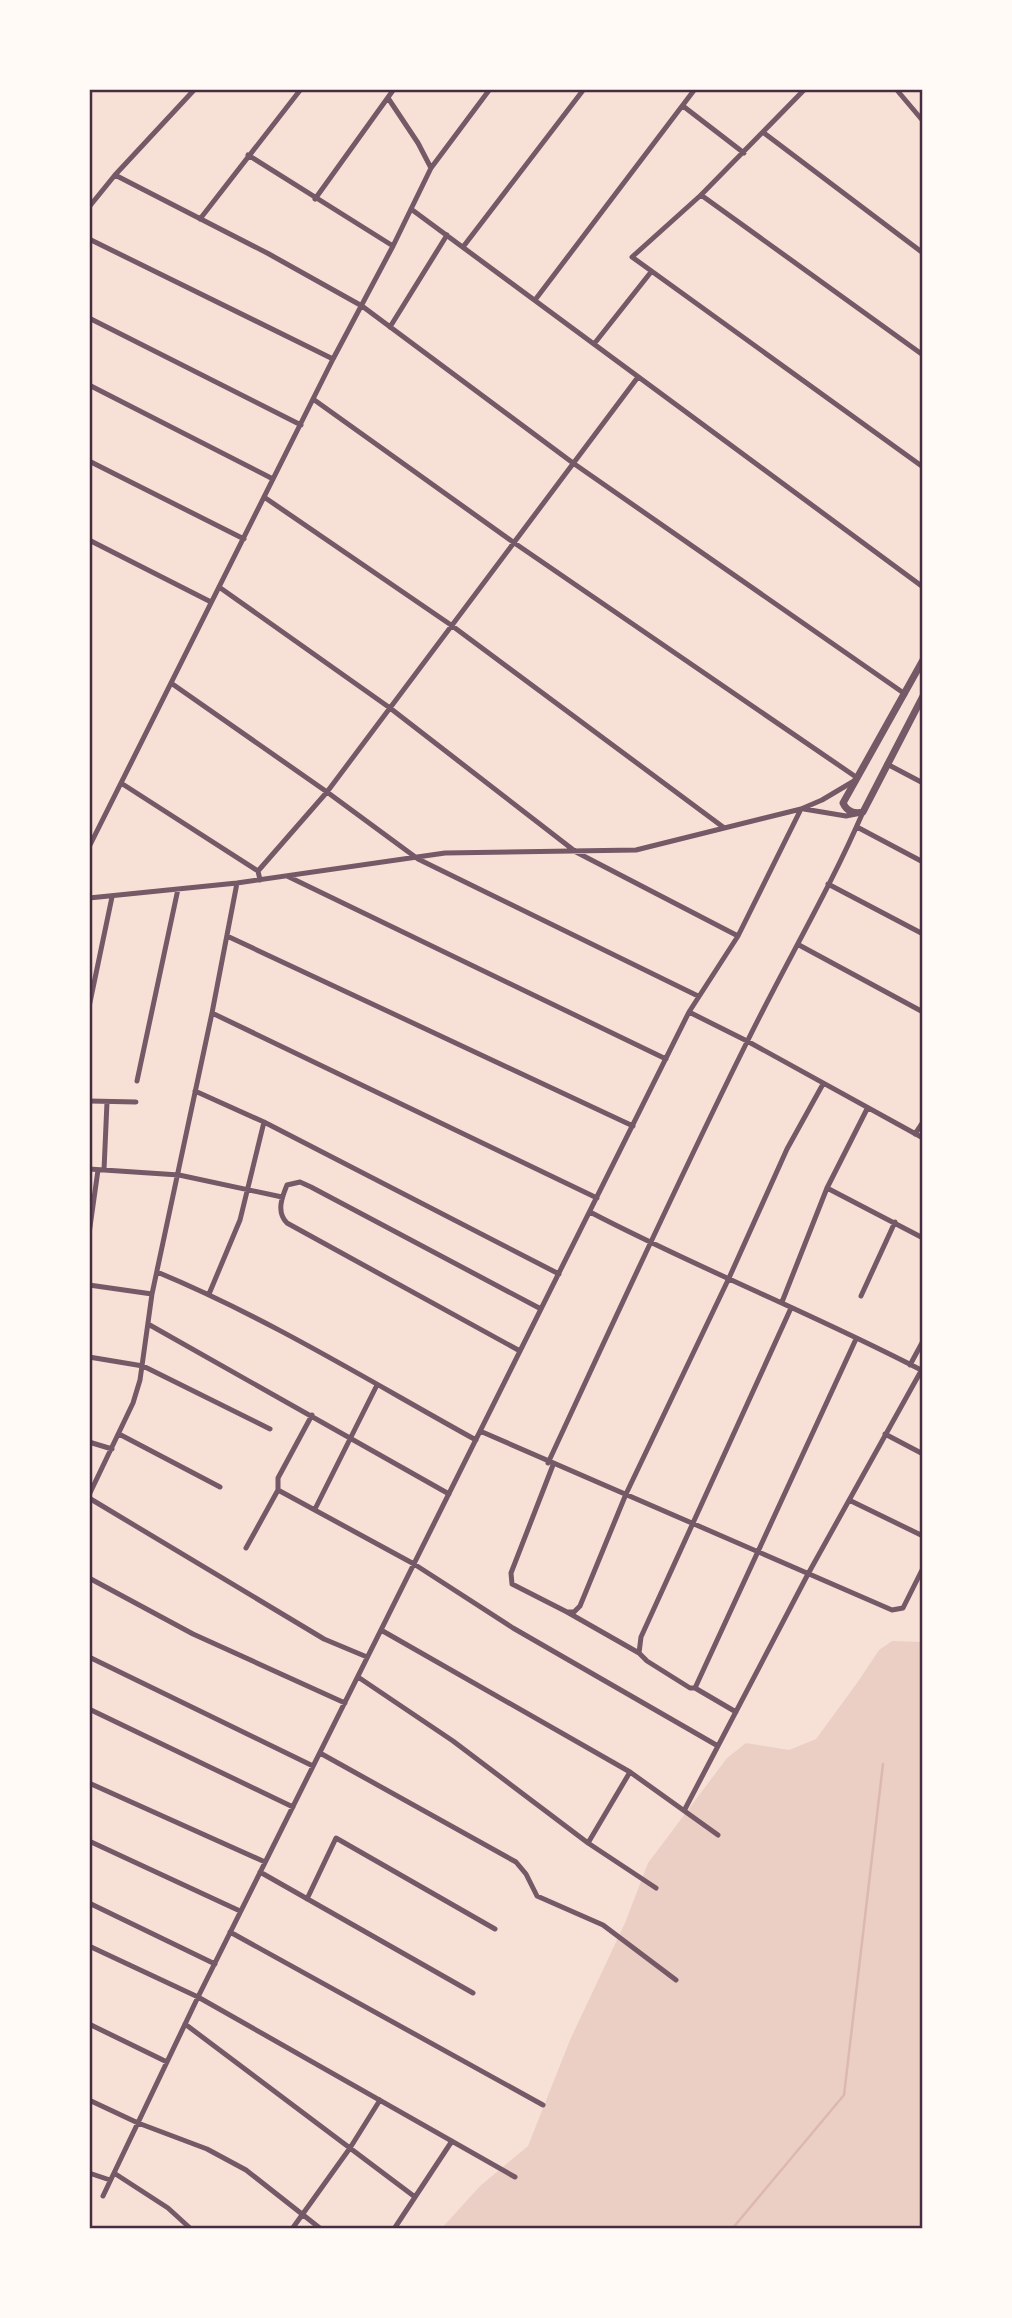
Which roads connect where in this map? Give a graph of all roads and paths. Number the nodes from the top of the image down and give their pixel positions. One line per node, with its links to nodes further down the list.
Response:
1 (195, 89): 16 (street)
2 (301, 89): 14 (street)
3 (394, 89): 9 (street)
4 (490, 89): 15 (street)
5 (584, 89): 25 (street)
6 (695, 89): 10 (street)
7 (896, 89): 11 (street)
8 (802, 90): 12 (street)
9 (388, 98): 15 (street); 18 (street)
10 (683, 106): 13 (street); 28 (street)
11 (923, 121)
12 (764, 133): 13 (street); 26 (street)
13 (744, 153): 17 (street)
14 (248, 155): 18 (street); 21 (street)
15 (431, 168): 20 (street)
16 (116, 175): 19 (street); 21 (street)
17 (701, 195): 27 (street); 33 (street)
18 (315, 198): 24 (street)
19 (89, 207)
20 (411, 209): 22 (street); 24 (street)
21 (200, 219): 29 (street)
22 (447, 235): 25 (street); 31 (street)
23 (89, 239): 34 (street)
24 (393, 246): 29 (street)
25 (463, 247): 28 (street)
26 (923, 253)
27 (651, 272): 32 (street); 41 (street)
28 (534, 300): 32 (street)
29 (362, 306): 31 (street); 34 (street)
30 (89, 318): 38 (street)
31 (390, 327): 40 (street)
32 (594, 344): 35 (street)
33 (923, 355)
34 (333, 359): 37 (street)
35 (638, 376): 40 (street); 48 (street)
36 (89, 385): 42 (street)
37 (313, 400): 38 (street); 46 (street)
38 (301, 425): 42 (street)
39 (89, 461): 44 (street)
40 (573, 463): 46 (street); 53 (street)
41 (923, 467)
42 (273, 479): 43 (street)
43 (264, 497): 44 (street); 50 (street)
44 (244, 539): 47 (street)
45 (89, 540): 49 (street)
46 (513, 542): 50 (street); 57 (street)
47 (219, 587): 49 (street); 55 (street)
48 (923, 587)
49 (211, 603): 52 (street)
50 (451, 625): 55 (street); 63 (street)
51 (923, 660): 53 (street)
52 (171, 683): 58 (street); 60 (street)
53 (905, 694): 57 (street)
54 (922, 701): 56 (street)
55 (390, 708): 60 (street); 66 (street)
56 (887, 764): 59 (street); 62 (street)
57 (855, 779): 61 (street); 62 (street)
58 (121, 783): 65 (street); 69 (street)
59 (923, 783)
60 (327, 792): 67 (street); 69 (street)
61 (801, 809): 62 (street); 63 (street); 79 (street)
62 (860, 813): 64 (street)
63 (723, 827): 66 (street)
64 (857, 827): 68 (street); 73 (street)
65 (89, 847)
66 (576, 852): 67 (street); 79 (street)
67 (418, 859): 70 (street); 81 (street)
68 (923, 862)
69 (258, 871): 71 (street)
70 (287, 876): 71 (street); 87 (street)
71 (260, 880): 72 (street)
72 (237, 883): 74 (street); 78 (street)
73 (828, 884): 77 (street); 80 (street)
74 (178, 889): 75 (street); 88 (street)
75 (112, 897): 76 (street); 82 (street)
76 (89, 898)
77 (923, 934)
78 (227, 936): 85 (street); 97 (street)
79 (738, 936): 81 (street)
80 (799, 945): 84 (street); 86 (street)
81 (698, 996): 83 (street)
82 (89, 1007)
83 (690, 1012): 86 (street); 87 (street)
84 (923, 1012)
85 (212, 1013): 90 (street); 106 (street)
86 (747, 1041): 89 (street); 111 (street)
87 (666, 1059): 97 (street)
88 (137, 1081)
89 (823, 1084): 94 (street); 114 (street)
90 (195, 1091): 95 (street); 102 (street)
91 (89, 1101): 92 (street)
92 (107, 1102): 93 (street); 101 (street)
93 (136, 1102)
94 (867, 1109): 98 (street); 103 (street)
95 (264, 1122): 104 (street); 113 (street)
96 (923, 1122): 98 (street)
97 (633, 1126): 106 (street)
98 (915, 1134): 99 (street)
99 (923, 1138)
100 (89, 1169): 101 (street)
101 (101, 1170): 102 (street); 109 (street)
102 (178, 1175): 104 (street); 112 (street)
103 (827, 1188): 108 (street); 119 (street)
104 (246, 1189): 105 (street); 117 (street)
105 (282, 1197): 120 (street); 125 (street)
106 (597, 1198): 107 (street)
107 (590, 1212): 111 (street); 113 (street)
108 (895, 1222): 110 (street); 118 (street)
109 (89, 1234)
110 (923, 1238)
111 (649, 1243): 114 (street); 141 (street)
112 (158, 1272): 116 (street); 117 (street)
113 (559, 1274): 120 (street)
114 (729, 1278): 119 (street); 145 (street)
115 (89, 1285): 116 (street)
116 (152, 1294): 122 (street)
117 (209, 1294): 130 (street)
118 (861, 1296)
119 (782, 1302): 121 (street)
120 (541, 1308): 125 (street)
121 (791, 1308): 123 (street); 149 (street)
122 (148, 1324): 128 (street); 131 (street)
123 (856, 1339): 127 (street); 152 (street)
124 (923, 1341): 127 (street)
125 (520, 1351): 133 (street)
126 (89, 1357): 128 (street)
127 (910, 1365): 129 (street)
128 (143, 1366): 132 (street); 134 (street)
129 (922, 1371): 135 (street)
130 (377, 1385): 136 (street); 137 (street)
131 (312, 1415): 136 (street); 143 (street)
132 (270, 1429)
133 (480, 1431): 137 (street); 141 (street)
134 (119, 1434): 139 (street); 142 (street)
135 (885, 1434): 140 (street); 147 (street)
136 (351, 1437): 144 (street); 148 (street)
137 (476, 1440): 144 (street)
138 (89, 1442): 139 (street)
139 (112, 1449): 146 (street)
140 (923, 1454)
141 (551, 1464): 145 (street); 157 (street)
142 (220, 1487)
143 (278, 1490): 148 (street); 151 (street)
144 (449, 1494): 153 (street)
145 (626, 1494): 149 (street); 157 (street)
146 (89, 1496): 161 (street)
147 (849, 1500): 150 (street); 155 (street)
148 (315, 1509): 153 (street)
149 (692, 1523): 152 (street); 159 (street)
150 (923, 1536)
151 (246, 1548)
152 (758, 1552): 155 (street); 163 (street)
153 (414, 1564): 158 (street); 167 (street)
154 (923, 1568): 155 (street)
155 (808, 1574): 166 (street)
156 (89, 1578): 164 (street)
157 (567, 1612): 159 (street)
158 (381, 1630): 161 (street); 170 (street)
159 (639, 1653): 163 (street)
160 (89, 1657): 169 (street)
161 (367, 1657): 162 (street)
162 (358, 1677): 164 (street); 176 (street)
163 (695, 1688): 166 (street)
164 (345, 1703): 168 (street)
165 (89, 1709): 172 (street)
166 (736, 1712): 167 (street)
167 (718, 1746): 173 (street)
168 (320, 1753): 169 (street); 187 (street)
169 (313, 1766): 172 (street)
170 (631, 1772): 173 (street); 176 (street)
171 (89, 1783): 177 (street)
172 (293, 1807): 177 (street)
173 (685, 1810): 174 (street)
174 (718, 1835)
175 (89, 1842): 182 (street)
176 (588, 1843): 179 (street)
177 (265, 1862): 178 (street)
178 (260, 1871): 180 (street); 182 (street)
179 (656, 1888)
180 (307, 1899): 183 (street); 188 (street)
181 (89, 1903): 186 (street)
182 (240, 1911): 184 (street)
183 (495, 1929)
184 (230, 1932): 186 (street); 195 (street)
185 (89, 1946): 189 (street)
186 (215, 1964): 189 (street)
187 (676, 1980)
188 (473, 1993)
189 (198, 1997): 191 (street); 194 (street)
190 (89, 2024): 192 (street)
191 (185, 2024): 192 (street); 198 (street)
192 (167, 2062): 196 (street)
193 (89, 2100): 196 (street)
194 (380, 2100): 197 (street); 198 (street)
195 (543, 2105)
196 (138, 2123): 200 (street); 205 (street)
197 (452, 2141): 201 (street); 204 (street)
198 (350, 2148): 204 (street); 205 (street)
199 (89, 2173): 202 (street)
200 (114, 2174): 202 (street); 206 (street)
201 (516, 2177)
202 (110, 2180): 203 (street)
203 (103, 2196)
204 (415, 2197): 209 (street)
205 (304, 2213): 207 (street); 208 (street)
206 (191, 2229)
207 (292, 2229)
208 (321, 2229)
209 (394, 2229)

